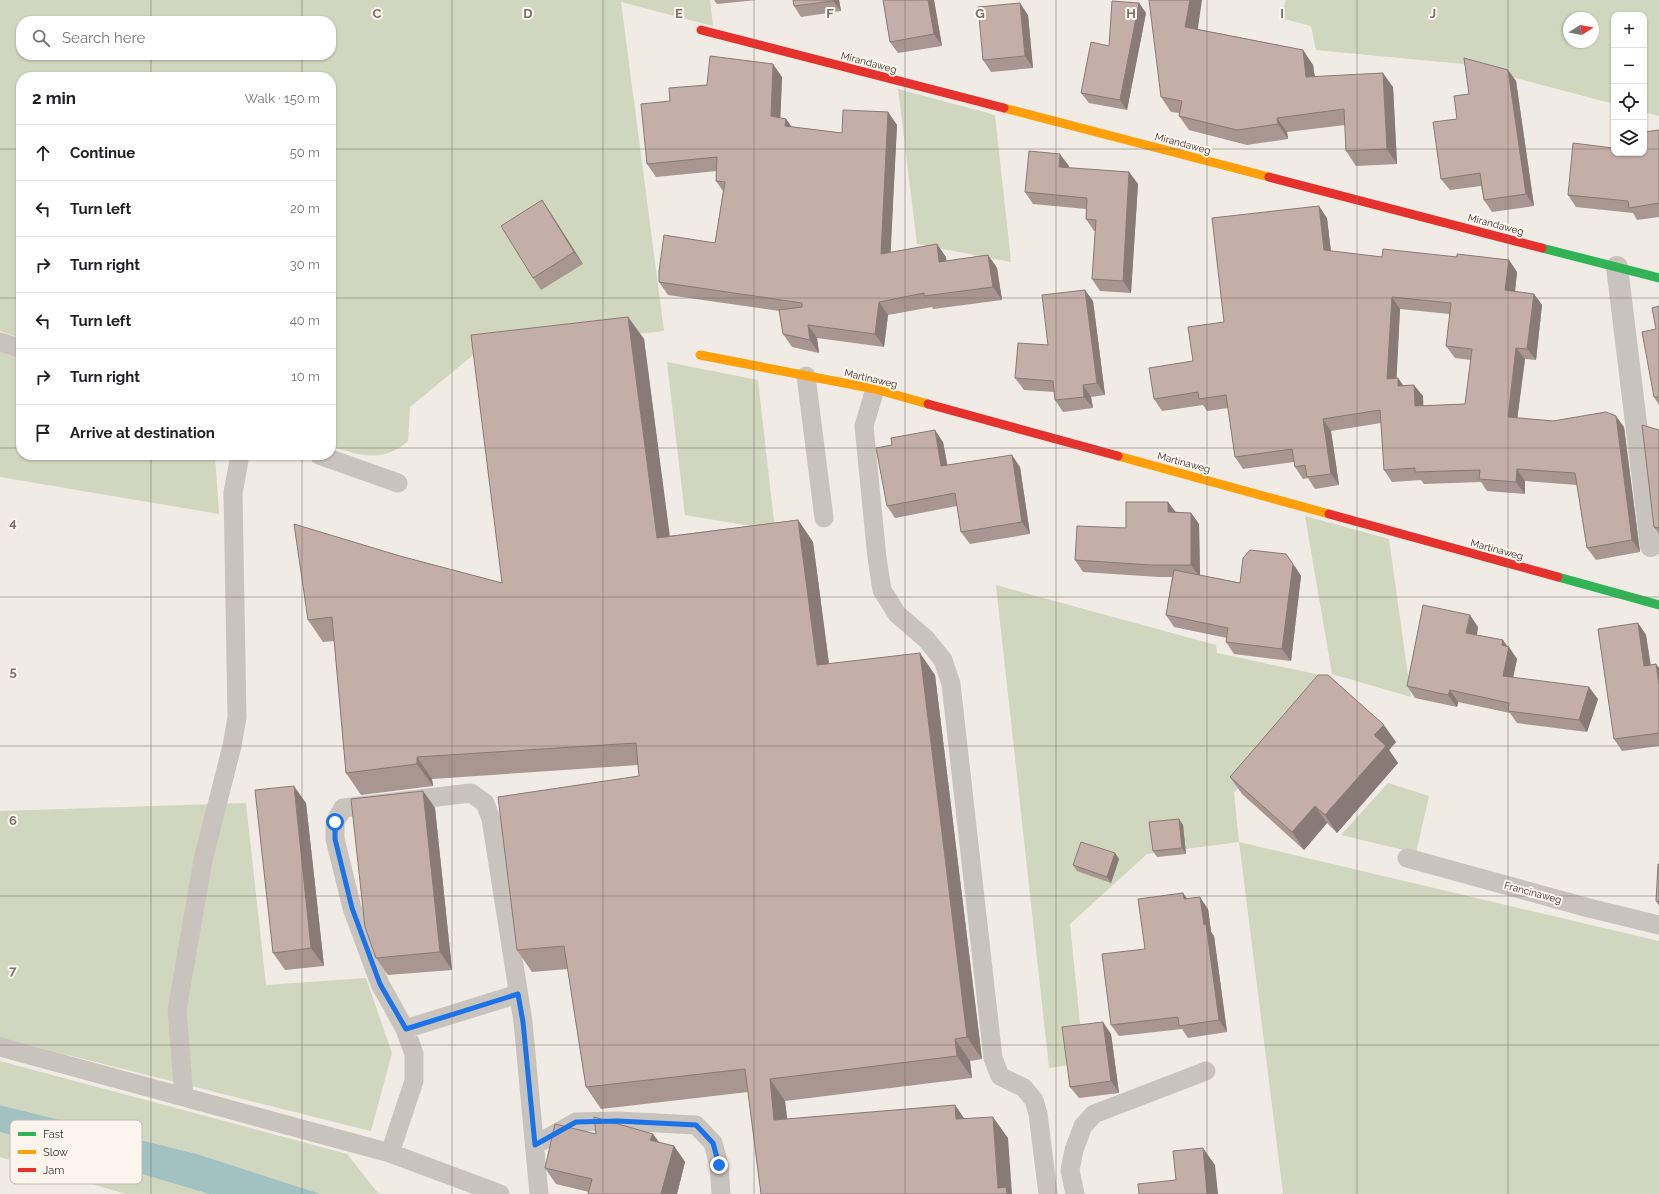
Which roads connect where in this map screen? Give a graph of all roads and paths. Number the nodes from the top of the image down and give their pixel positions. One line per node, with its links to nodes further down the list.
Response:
1 (701, 30): 2 (street, Mirandaweg)
2 (1616, 267): 3 (street, Mirandaweg); 13 (street)
3 (1659, 278)
4 (0, 342): 5 (lane)
5 (16, 347)
6 (700, 355): 7 (street, Martinaweg)
7 (806, 376): 8 (street, Martinaweg); 12 (lane)
8 (875, 388): 14 (street, Martinaweg); 27 (lane)
9 (239, 460): 21 (lane)
10 (333, 460): 11 (lane)
11 (398, 483)
12 (824, 518)
13 (1651, 546)
14 (1659, 605)
15 (1407, 858): 16 (lane, Francinaweg)
16 (1659, 925)
17 (518, 994): 18 (lane); 18 (lane); 22 (lane)
18 (406, 1029): 23 (lane)
19 (0, 1047): 21 (lane)
20 (1206, 1071): 28 (lane)
21 (184, 1097): 23 (lane)
22 (535, 1145): 25 (lane); 26 (lane)
23 (390, 1153): 24 (lane)
24 (500, 1194)
25 (539, 1194)
26 (721, 1194)
27 (1048, 1194)
28 (1075, 1194)

